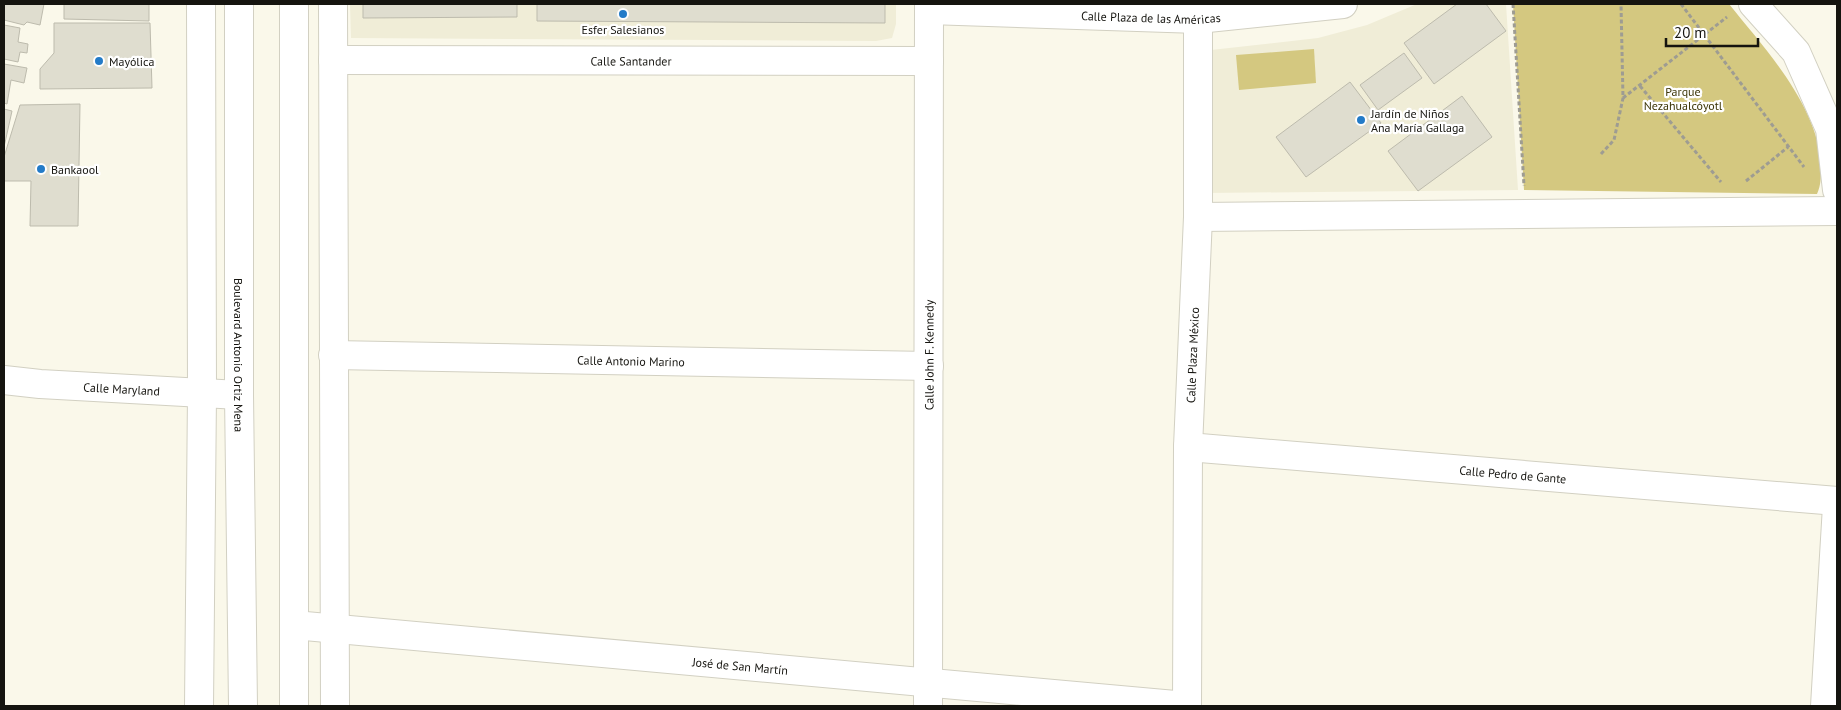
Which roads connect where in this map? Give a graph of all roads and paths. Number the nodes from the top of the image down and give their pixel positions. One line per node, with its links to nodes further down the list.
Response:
1 (201, 4): 27 (street)
2 (239, 4): 28 (street, Boulevard Antonio Ortiz Mena)
3 (294, 4): 32 (street)
4 (333, 4): 13 (street)
5 (1343, 4): 11 (street, Calle Plaza de las Américas)
6 (1513, 4): 20 (path)
7 (1621, 4): 16 (path)
8 (1681, 4): 12 (path)
9 (929, 7): 11 (street, Calle Plaza de las Américas); 14 (street, Calle John F. Kennedy)
10 (1744, 7): 12 (path); 21 (street)
11 (1198, 12): 23 (street, Calle Plaza México)
12 (1705, 35): 15 (path); 18 (path)
13 (333, 60): 14 (street, Calle Santander); 24 (street)
14 (929, 61): 25 (street, Calle John F. Kennedy)
15 (1640, 86): 16 (path); 19 (path)
16 (1623, 98): 17 (path)
17 (1601, 154)
18 (1745, 182)
19 (1724, 185)
20 (1524, 190)
21 (1837, 190)
22 (1837, 212): 23 (street)
23 (1198, 217): 29 (street, Calle Plaza México)
24 (333, 355): 25 (street, Calle Antonio Marino); 33 (street)
25 (929, 366): 34 (street, Calle John F. Kennedy)
26 (4, 380): 27 (street, Calle Maryland)
27 (202, 394): 28 (street, Calle Maryland); 35 (street)
28 (239, 395): 36 (street, Boulevard Antonio Ortiz Mena)
29 (1188, 447): 30 (street, Calle Pedro de Gante); 39 (street, Calle Plaza México)
30 (1837, 501)
31 (1837, 506): 40 (street)
32 (294, 625): 33 (street, José de San Martín); 37 (street)
33 (335, 629): 34 (street, José de San Martín); 38 (street)
34 (928, 695): 39 (street, José de San Martín)
35 (199, 706)
36 (243, 706)
37 (294, 706)
38 (335, 706)
39 (1186, 706)
40 (1825, 706)

